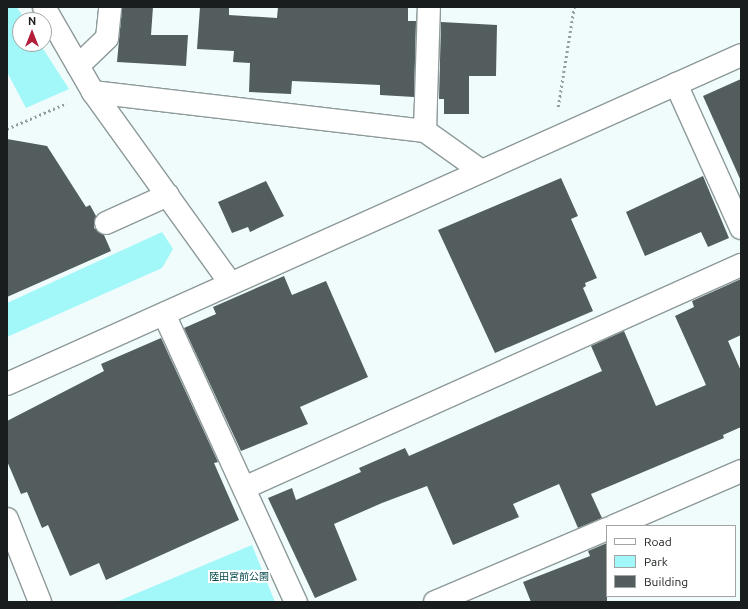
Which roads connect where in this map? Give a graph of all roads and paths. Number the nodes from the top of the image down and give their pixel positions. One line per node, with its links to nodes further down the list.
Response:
1 (44, 7): 6 (street)
2 (110, 7): 6 (street)
3 (429, 7): 10 (street)
4 (574, 7): 11 (path)
5 (741, 55): 7 (street)
6 (78, 66): 8 (street)
7 (676, 84): 11 (street); 15 (street)
8 (93, 92): 9 (path); 10 (street); 13 (street)
9 (7, 129)
10 (425, 131): 12 (street)
11 (553, 139): 12 (street)
12 (481, 172): 17 (street)
13 (168, 196): 14 (street); 17 (street)
14 (106, 223)
15 (741, 228)
16 (741, 265): 21 (street)
17 (231, 284): 18 (street)
18 (164, 314): 19 (street); 21 (street)
19 (7, 384)
20 (741, 471): 23 (street)
21 (244, 488): 26 (street)
22 (7, 519): 25 (street)
23 (616, 525)
24 (606, 529): 27 (street)
25 (40, 602)
26 (296, 602)
27 (435, 602)

